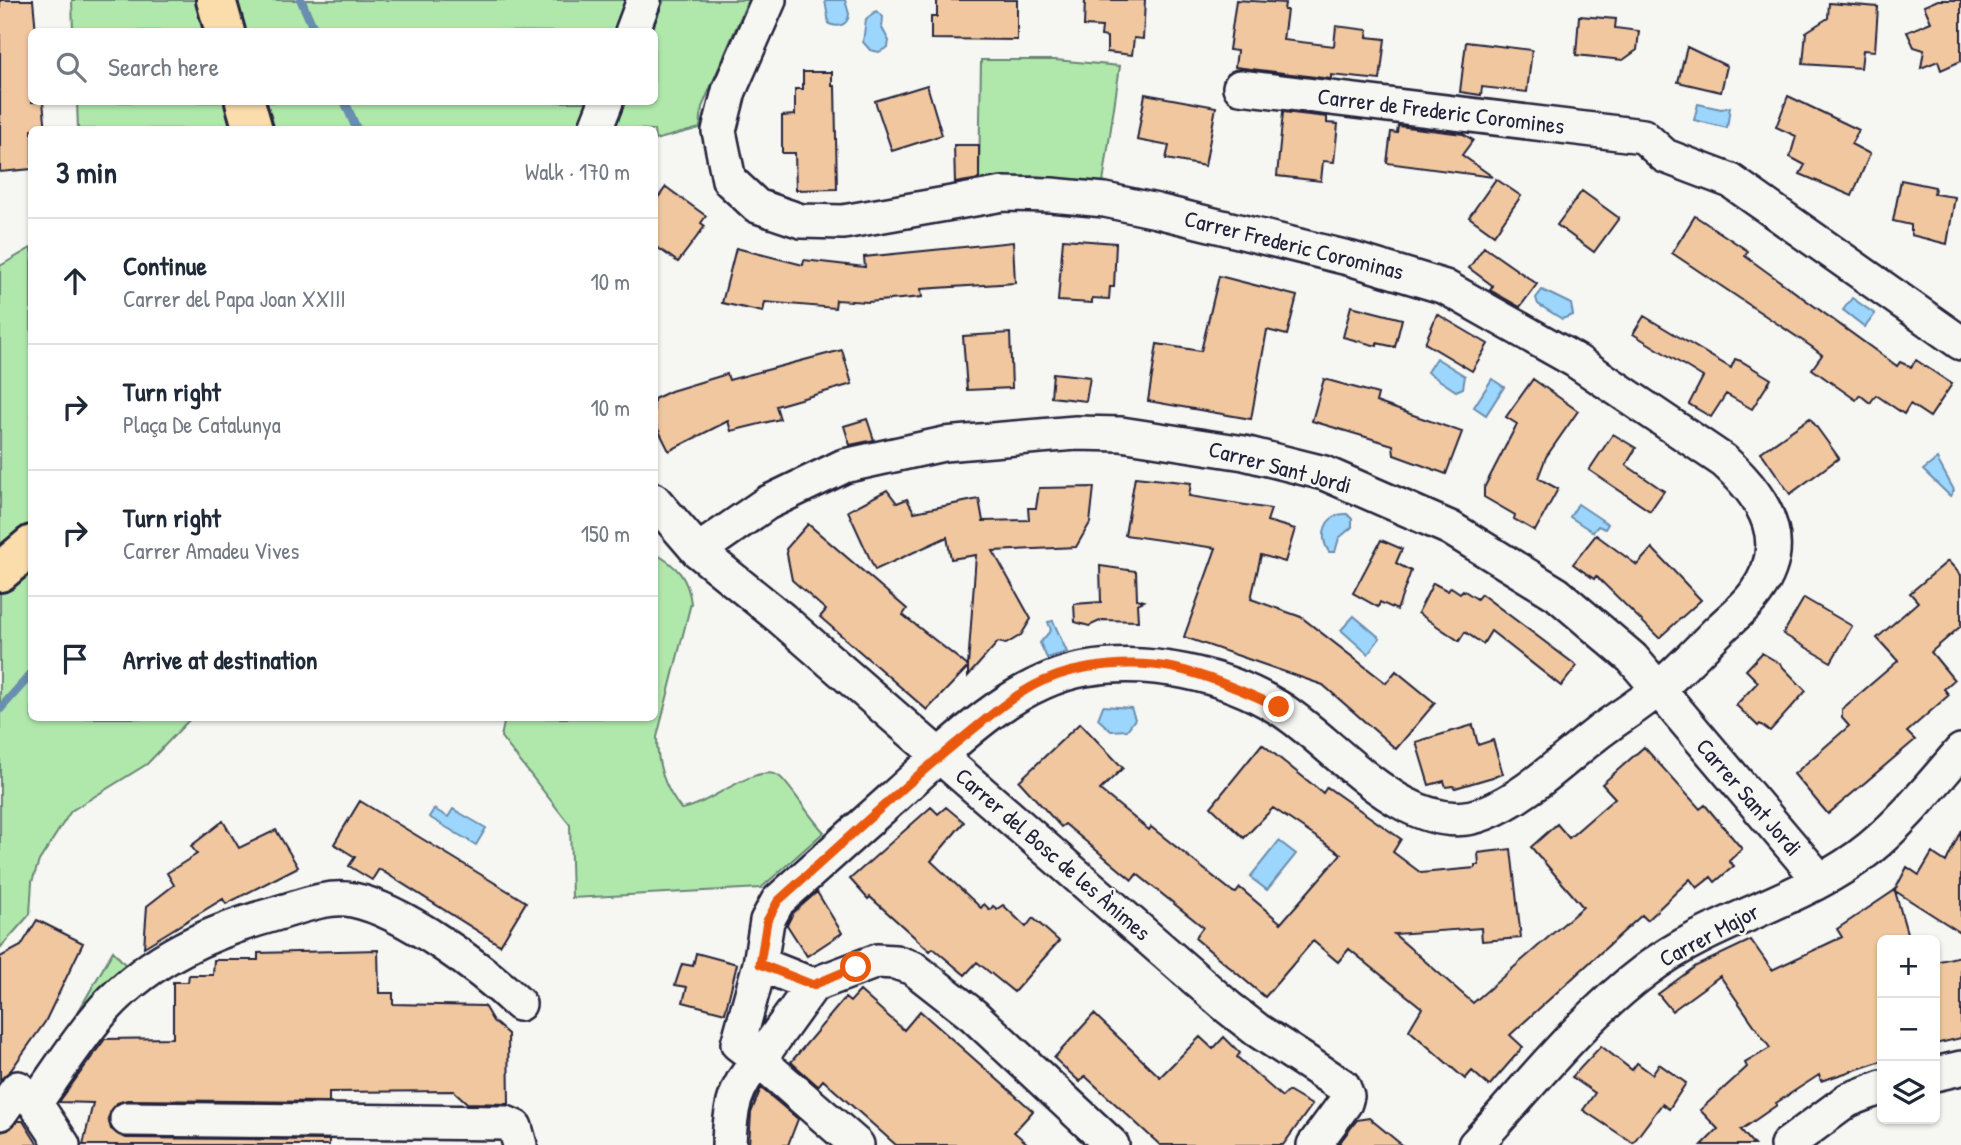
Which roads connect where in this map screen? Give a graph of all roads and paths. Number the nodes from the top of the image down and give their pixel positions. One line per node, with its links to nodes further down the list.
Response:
1 (216, 0): 4 (main road)
2 (644, 0): 5 (street)
3 (769, 0): 16 (street, Carrer Frederic Corominas)
4 (224, 28)
5 (634, 28)
6 (1240, 87): 11 (street, Carrer de Frederic Coromines)
7 (246, 105): 9 (main road)
8 (605, 105): 10 (street)
9 (252, 126)
10 (597, 126)
11 (1961, 343)
12 (658, 505): 14 (street, Carrer del Bosc de les Ànimes)
13 (28, 548): 15 (main road)
14 (698, 551): 16 (street, Carrer Sant Jordi); 18 (street, Carrer del Bosc de les Ànimes)
15 (0, 572)
16 (1658, 689): 18 (street, Carrer Frederic Corominas); 19 (street, Carrer Sant Jordi)
17 (1961, 751): 19 (street, Carrer Major)
18 (940, 756): 20 (street, Carrer Frederic Corominas); 36 (street, Carrer del Bosc de les Ànimes)
19 (1819, 879): 37 (street, Carrer Major)
20 (760, 964): 21 (street); 23 (street, Carrer Frederic Corominas)
21 (813, 985): 23 (street); 35 (street)
22 (519, 1004): 27 (street)
23 (759, 1060): 33 (street); 34 (street)
24 (1961, 1068): 25 (street)
25 (1940, 1073)
26 (1877, 1089): 38 (street)
27 (35, 1103): 28 (street); 32 (street)
28 (0, 1113)
29 (127, 1119): 30 (street)
30 (406, 1134): 31 (street)
31 (518, 1136)
32 (63, 1145)
33 (729, 1145)
34 (857, 1145)
35 (1112, 1145)
36 (1314, 1145)
37 (1475, 1145)
38 (1787, 1145): 39 (street)
39 (1797, 1145)

